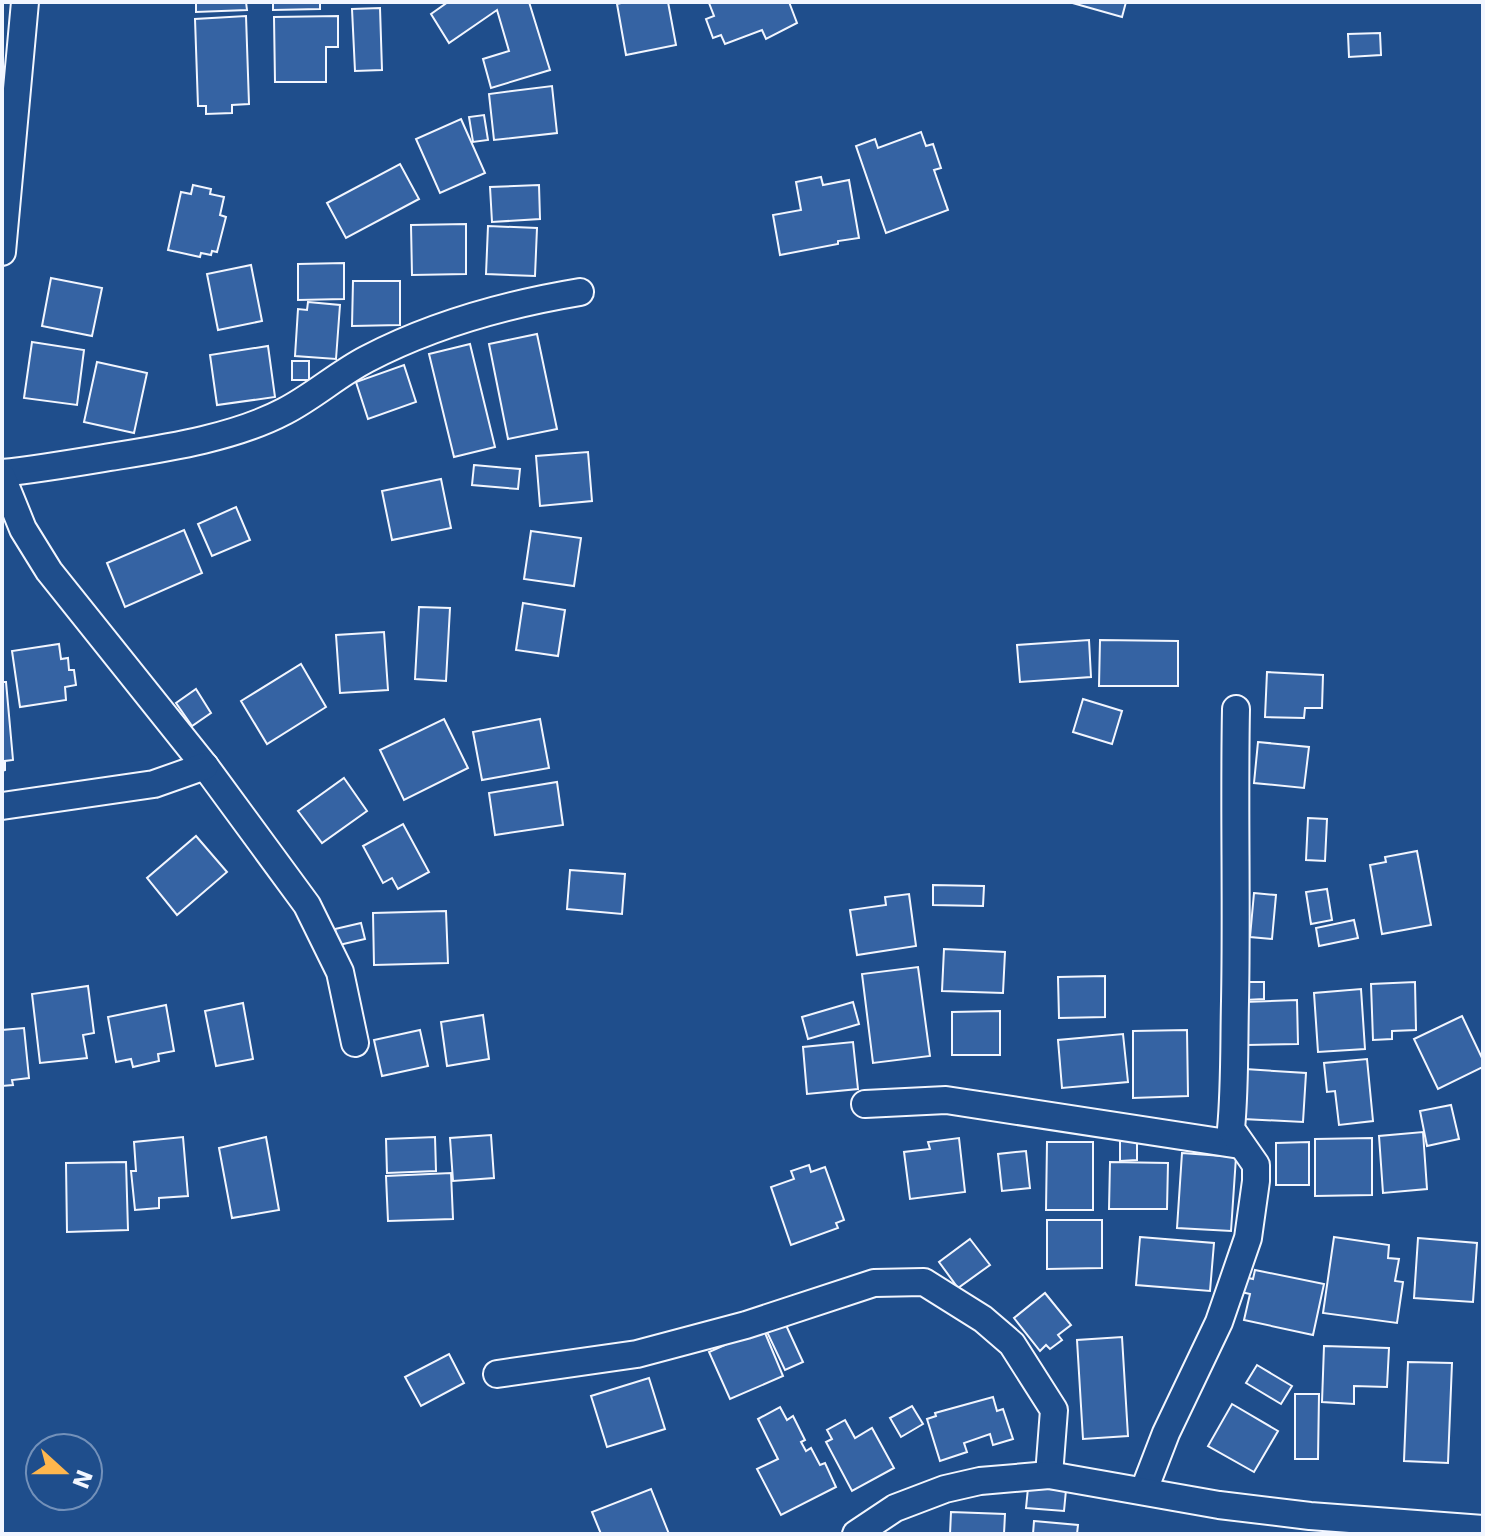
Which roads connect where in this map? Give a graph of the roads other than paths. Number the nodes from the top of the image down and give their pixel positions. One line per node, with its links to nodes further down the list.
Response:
1 (25, 2): 2 (street)
2 (3, 242)
3 (580, 292): 4 (street)
4 (2, 475): 6 (street)
5 (1236, 709): 10 (street)
6 (205, 766): 7 (street); 8 (street)
7 (2, 806)
8 (355, 1043)
9 (865, 1104): 10 (street)
10 (1240, 1145): 13 (street)
11 (497, 1374): 12 (street)
12 (1049, 1475): 13 (street); 15 (street)
13 (1144, 1490): 14 (street)
14 (1466, 1530)
15 (856, 1534)

